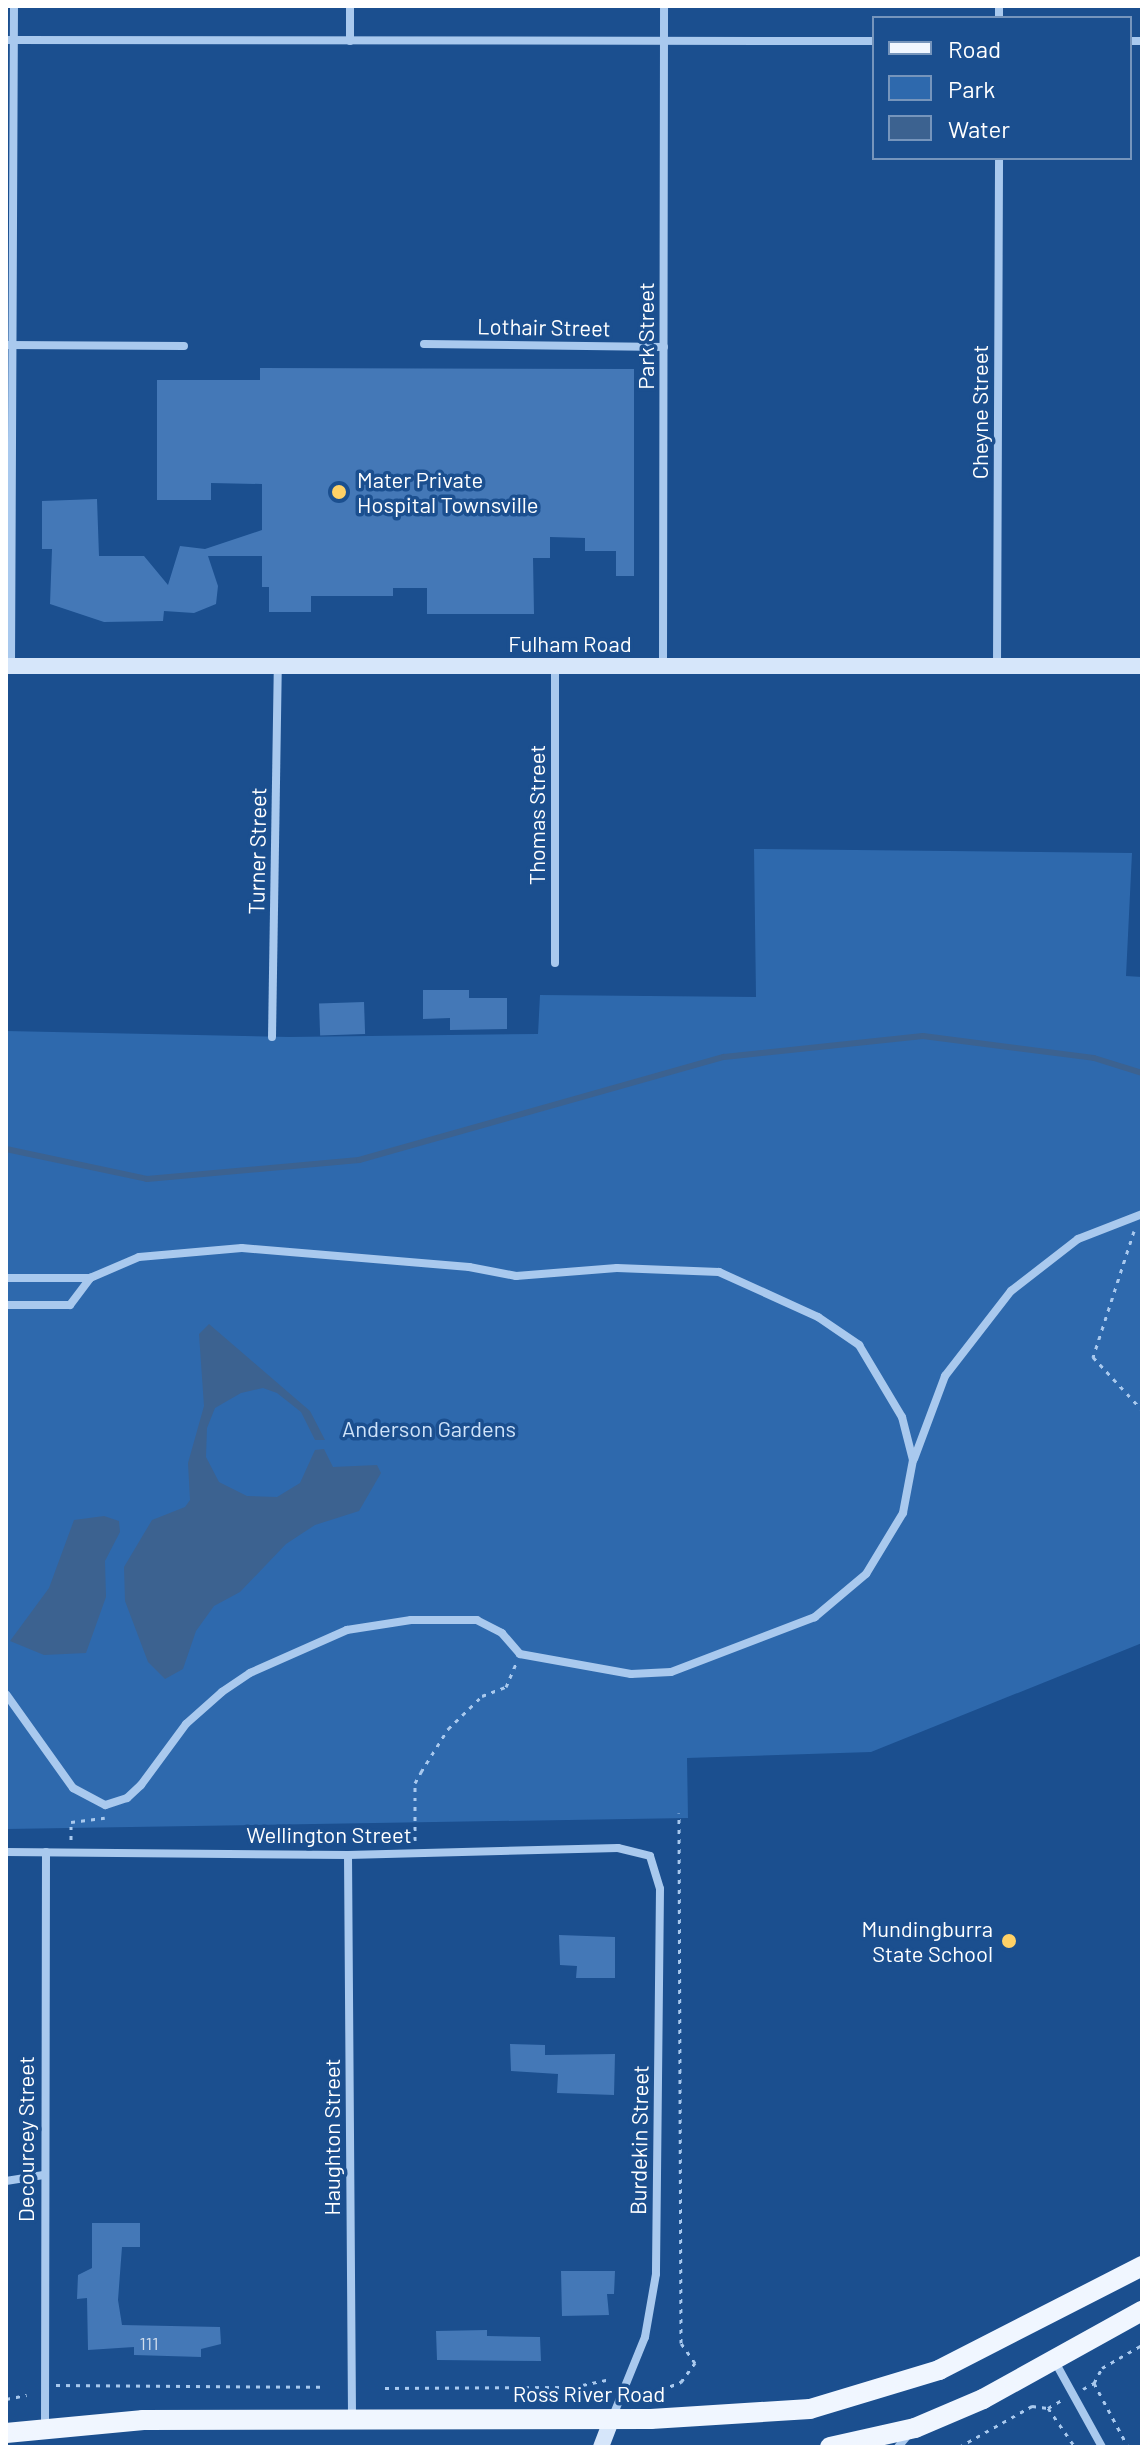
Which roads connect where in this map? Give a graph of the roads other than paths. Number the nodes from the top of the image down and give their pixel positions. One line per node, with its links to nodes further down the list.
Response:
1 (14, 6): 4 (street)
2 (350, 6): 5 (street)
3 (664, 6): 6 (street, Park Street)
4 (10, 40): 5 (street); 10 (street)
5 (350, 41): 6 (street)
6 (664, 41): 7 (street); 12 (street, Park Street)
7 (872, 41)
8 (999, 160): 17 (street, Cheyne Street)
9 (424, 344): 12 (street, Lothair Street)
10 (9, 345): 11 (street); 14 (street)
11 (184, 346)
12 (664, 347): 13 (street, Park Street)
13 (663, 665): 16 (street, Fulham Road); 17 (street, Fulham Road)
14 (8, 666): 15 (street, Fulham Road)
15 (278, 666): 16 (street, Fulham Road); 20 (street, Turner Street)
16 (555, 666): 19 (street, Thomas Street)
17 (997, 666): 18 (street, Fulham Road)
18 (1139, 667)
19 (555, 963)
20 (272, 1037)
21 (1140, 1214): 25 (street)
22 (6, 1278): 23 (street)
23 (90, 1278): 24 (street); 25 (street)
24 (6, 1305)
25 (913, 1460): 26 (street)
26 (6, 1694)
27 (6, 1852): 28 (street, Wellington Street)
28 (46, 1852): 29 (street, Wellington Street); 31 (street, Decourcey Street)
29 (348, 1855): 30 (street, Wellington Street); 36 (street, Haughton Street)
30 (650, 1856): 37 (street, Burdekin Street)
31 (44, 2175): 32 (street); 38 (street, Decourcey Street)
32 (6, 2181)
33 (1142, 2266): 37 (main road, Ross River Road)
34 (1142, 2311): 35 (main road)
35 (1054, 2360): 39 (main road); 44 (street)
36 (352, 2419): 37 (main road, Ross River Road); 38 (main road, Ross River Road)
37 (612, 2419): 41 (street)
38 (45, 2427): 40 (main road, Ross River Road)
39 (915, 2428): 42 (main road); 43 (street)
40 (6, 2433)
41 (601, 2447)
42 (830, 2447)
43 (898, 2447)
44 (1102, 2447)

